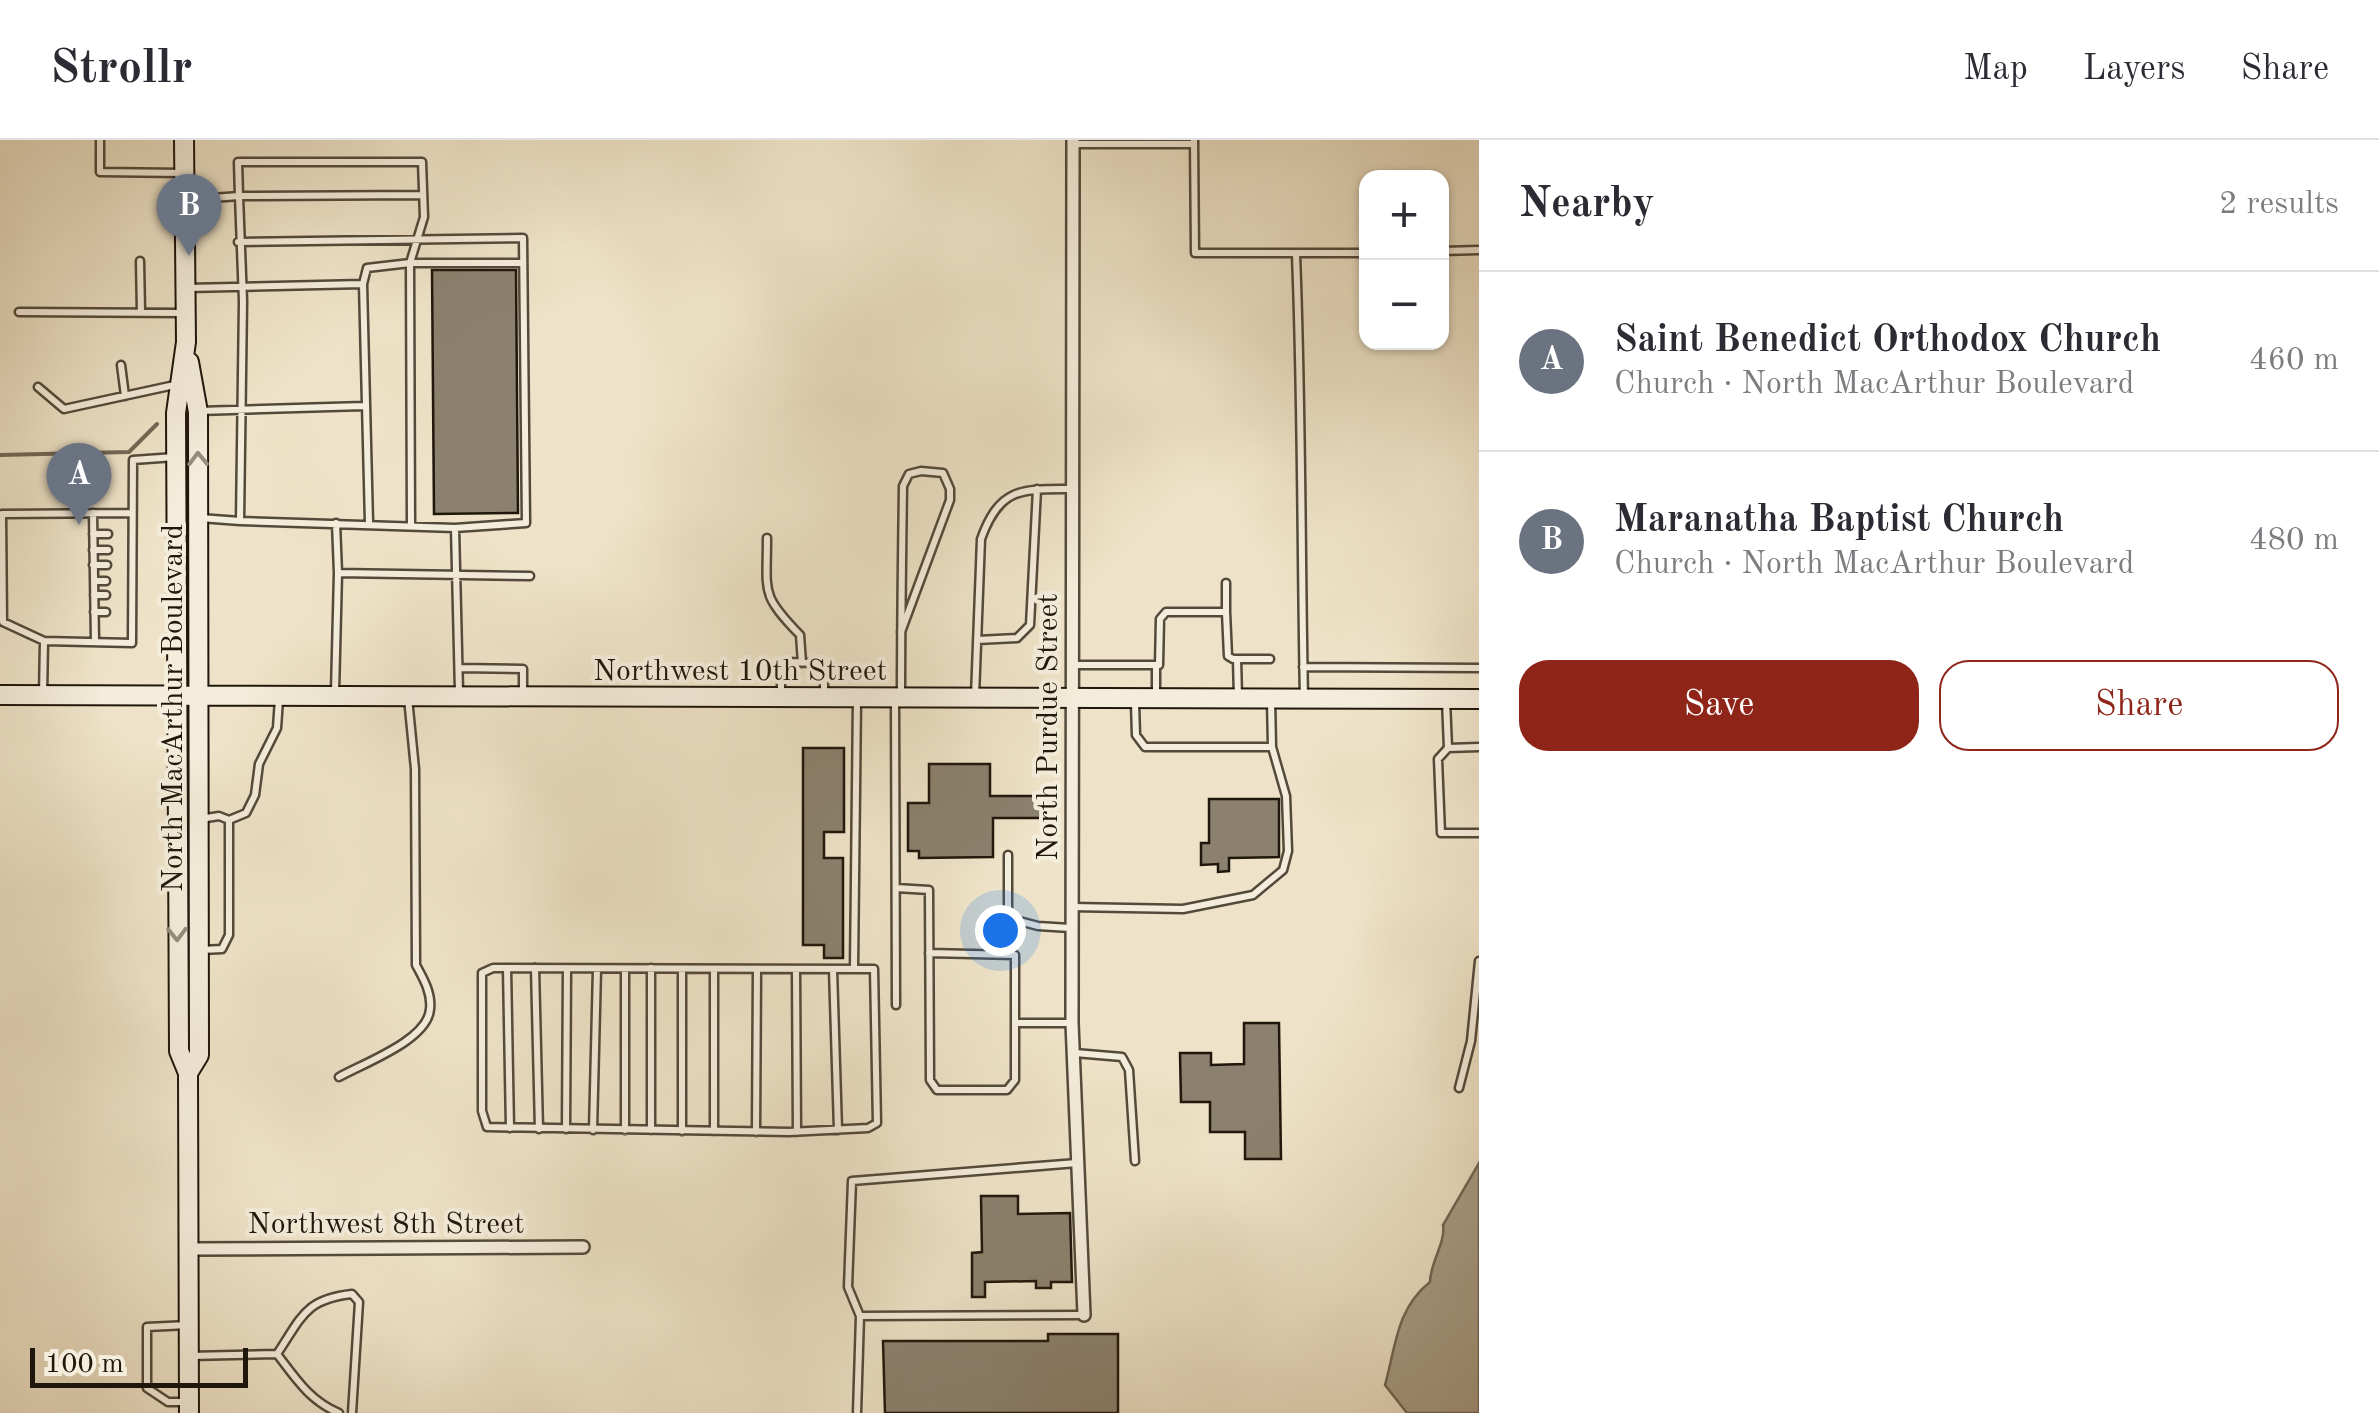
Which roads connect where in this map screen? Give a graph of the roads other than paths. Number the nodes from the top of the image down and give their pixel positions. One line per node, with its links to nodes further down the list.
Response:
1 (100, 140): 5 (lane)
2 (184, 140): 5 (main road, North MacArthur Boulevard)
3 (1073, 142): 4 (lane); 34 (street, North Purdue Street)
4 (1194, 142): 14 (lane)
5 (184, 172): 8 (main road, North MacArthur Boulevard)
6 (422, 195): 7 (lane); 7 (lane); 9 (lane)
7 (239, 196): 8 (lane); 10 (lane)
8 (184, 200): 20 (main road, North MacArthur Boulevard)
9 (417, 240): 10 (lane); 16 (lane); 17 (lane)
10 (238, 242): 19 (lane)
11 (1479, 250): 12 (lane)
12 (1449, 251)
13 (1359, 253): 14 (lane)
14 (1296, 255): 82 (lane)
15 (140, 262): 22 (lane)
16 (410, 263): 17 (lane); 18 (lane); 41 (lane)
17 (523, 263): 42 (lane)
18 (364, 284): 19 (lane); 29 (lane)
19 (242, 287): 20 (lane); 30 (lane)
20 (185, 288): 23 (main road, North MacArthur Boulevard)
21 (19, 312): 22 (lane)
22 (141, 312): 23 (lane)
23 (186, 312): 24 (main road, North MacArthur Boulevard)
24 (186, 342): 26 (main road, North MacArthur Boulevard); 31 (main road, North MacArthur Boulevard)
25 (122, 366): 28 (lane)
26 (180, 384): 28 (lane); 32 (main road, North MacArthur Boulevard)
27 (38, 386): 28 (lane)
28 (124, 396)
29 (364, 406): 30 (lane); 40 (lane)
30 (241, 407): 31 (lane); 38 (lane)
31 (198, 411): 37 (main road, North MacArthur Boulevard, one-way to 31)
32 (176, 456): 36 (lane); 87 (main road, North MacArthur Boulevard)
33 (1037, 488): 34 (lane); 74 (lane); 74 (lane)
34 (1073, 488): 80 (street, North Purdue Street)
35 (93, 513): 36 (lane); 43 (lane); 75 (lane)
36 (132, 513): 46 (lane)
37 (199, 518): 38 (lane); 90 (main road, North MacArthur Boulevard)
38 (240, 521): 39 (lane)
39 (336, 523): 40 (lane); 56 (lane)
40 (369, 524): 41 (lane)
41 (412, 526): 42 (lane)
42 (456, 528): 58 (lane)
43 (93, 534): 44 (lane); 48 (lane)
44 (108, 534)
45 (120, 534): 46 (lane)
46 (132, 534): 51 (lane)
47 (767, 538): 79 (lane)
48 (93, 550): 49 (lane); 54 (lane)
49 (108, 550)
50 (120, 550): 51 (lane)
51 (132, 550): 53 (lane)
52 (120, 564): 53 (lane)
53 (132, 564): 62 (lane)
54 (94, 565): 55 (lane); 59 (lane)
55 (107, 565)
56 (338, 573): 58 (lane); 89 (lane)
57 (530, 576): 58 (lane)
58 (457, 577): 83 (lane)
59 (94, 580): 60 (lane); 64 (lane)
60 (106, 580)
61 (119, 580): 62 (lane)
62 (132, 580): 67 (lane)
63 (1226, 583): 72 (lane)
64 (94, 595): 65 (lane); 68 (lane)
65 (106, 595)
66 (120, 595): 67 (lane)
67 (132, 595): 71 (lane)
68 (94, 612): 69 (lane); 76 (lane)
69 (106, 612)
70 (119, 612): 71 (lane)
71 (132, 612): 76 (lane)
72 (1226, 612): 77 (lane); 81 (lane)
73 (901, 632): 73 (lane); 97 (lane)
74 (977, 640): 98 (lane)
75 (44, 641): 76 (lane); 86 (lane)
76 (94, 642)
77 (1237, 659): 78 (lane); 102 (lane)
78 (1270, 659)
79 (802, 662): 94 (lane); 95 (lane)
80 (1073, 666): 81 (lane); 99 (street, North Purdue Street)
81 (1156, 666): 101 (lane)
82 (1303, 667): 84 (lane); 104 (lane)
83 (459, 668): 92 (lane); 93 (lane)
84 (1479, 668)
85 (0, 695): 86 (main road, Northwest 10th Street)
86 (43, 695): 87 (main road, Northwest 10th Street)
87 (174, 696): 90 (main road, Northwest 10th Street); 136 (main road, North MacArthur Boulevard, one-way to 136)
88 (280, 696): 89 (main road, Northwest 10th Street); 90 (main road, Northwest 10th Street); 111 (lane)
89 (335, 696): 91 (main road, Northwest 10th Street)
90 (199, 697): 110 (main road, North MacArthur Boulevard)
91 (408, 697): 93 (main road, Northwest 10th Street); 137 (lane)
92 (524, 697): 93 (main road, Northwest 10th Street); 94 (main road, Northwest 10th Street)
93 (460, 698)
94 (781, 698): 95 (main road, Northwest 10th Street)
95 (824, 698): 96 (main road, Northwest 10th Street)
96 (858, 698): 97 (main road, Northwest 10th Street); 125 (lane)
97 (898, 698): 98 (main road, Northwest 10th Street); 114 (lane)
98 (975, 698): 99 (main road, Northwest 10th Street)
99 (1074, 698): 100 (main road, Northwest 10th Street); 115 (street, North Purdue Street)
100 (1135, 698): 101 (main road, Northwest 10th Street); 107 (lane)
101 (1156, 698): 102 (main road, Northwest 10th Street)
102 (1238, 698): 103 (main road, Northwest 10th Street)
103 (1271, 698): 104 (main road, Northwest 10th Street); 107 (lane)
104 (1304, 698): 105 (main road, Northwest 10th Street)
105 (1446, 699): 106 (main road, Northwest 10th Street); 109 (lane)
106 (1479, 699)
107 (1272, 747): 115 (lane)
108 (1479, 747): 109 (lane)
109 (1448, 748): 112 (lane)
110 (200, 818): 111 (lane); 117 (main road, North MacArthur Boulevard)
111 (230, 820): 117 (lane)
112 (1479, 833)
113 (1008, 855): 116 (lane)
114 (896, 888): 118 (lane); 132 (lane)
115 (1072, 907): 116 (street, North Purdue Street)
116 (1072, 928): 134 (street, North Purdue Street)
117 (200, 950): 136 (main road, North MacArthur Boulevard)
118 (929, 953): 133 (lane); 133 (lane)
119 (1479, 961): 138 (lane)
120 (508, 968): 121 (lane); 139 (lane); 139 (lane)
121 (535, 968): 126 (lane); 140 (lane)
122 (625, 968): 123 (lane); 127 (lane); 143 (lane)
123 (652, 968): 128 (lane); 144 (lane)
124 (833, 968): 125 (lane); 131 (lane); 145 (lane)
125 (854, 968): 145 (lane)
126 (568, 969): 127 (lane); 141 (lane)
127 (598, 969): 142 (lane)
128 (682, 969): 129 (lane); 146 (lane)
129 (714, 970): 130 (lane); 147 (lane)
130 (757, 970): 131 (lane); 148 (lane)
131 (796, 970): 149 (lane)
132 (896, 1005)
133 (1015, 1023): 134 (lane)
134 (1072, 1023): 135 (street, North Purdue Street)
135 (1073, 1052): 150 (lane); 151 (street, North Purdue Street)
136 (188, 1073): 153 (main road, North MacArthur Boulevard)
137 (338, 1077)
138 (1459, 1088)
139 (510, 1128): 140 (lane)
140 (539, 1129): 141 (lane)
141 (566, 1129): 142 (lane)
142 (593, 1130): 143 (lane)
143 (626, 1130): 144 (lane)
144 (651, 1130): 146 (lane)
145 (838, 1130): 149 (lane)
146 (682, 1131): 147 (lane)
147 (714, 1132): 148 (lane)
148 (756, 1132): 149 (lane)
149 (797, 1132)
150 (1134, 1160)
151 (1078, 1163): 154 (street, North Purdue Street); 155 (lane)
152 (583, 1247): 153 (street, Northwest 8th Street)
153 (188, 1250): 156 (main road, North MacArthur Boulevard)
154 (1084, 1315): 155 (lane)
155 (860, 1316): 162 (lane)
156 (189, 1325): 158 (main road, North MacArthur Boulevard); 159 (lane)
157 (278, 1354): 158 (lane); 160 (lane); 161 (lane)
158 (189, 1356): 159 (main road, North MacArthur Boulevard)
159 (189, 1407)
160 (339, 1413)
161 (352, 1413)
162 (857, 1413)

